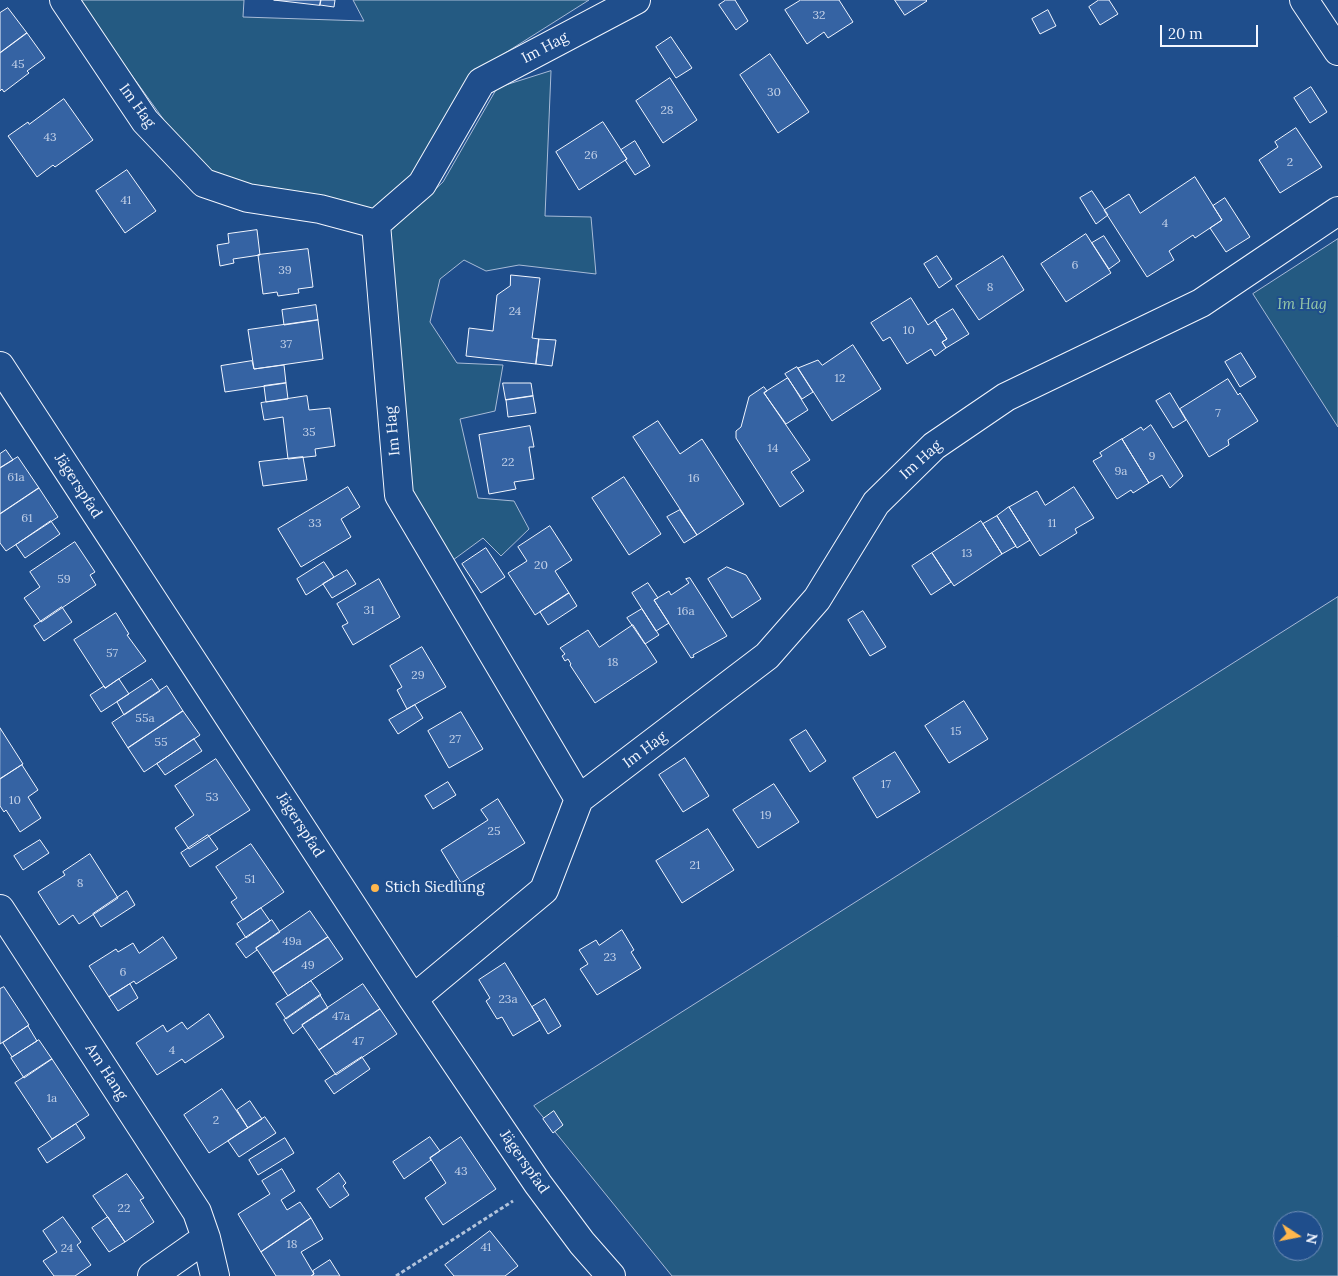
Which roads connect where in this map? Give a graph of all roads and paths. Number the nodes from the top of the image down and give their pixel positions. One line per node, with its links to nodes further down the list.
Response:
1 (64, 0): 6 (street, Im Hag)
2 (636, 0): 6 (street, Im Hag)
3 (1304, 0): 4 (street)
4 (1338, 51)
5 (1338, 211): 8 (street, Im Hag)
6 (376, 224): 8 (street, Im Hag)
7 (0, 366): 10 (street, Jägerspfad)
8 (579, 799): 10 (street)
9 (0, 909): 12 (street, Am Hang)
10 (413, 999): 11 (street, Jägerspfad)
11 (538, 1184): 15 (path); 16 (street, Jägerspfad)
12 (206, 1238): 13 (street); 14 (street, Am Hang)
13 (152, 1276)
14 (215, 1276)
15 (396, 1276)
16 (611, 1276)

